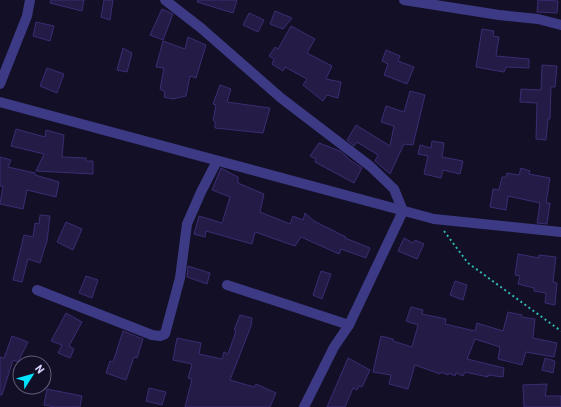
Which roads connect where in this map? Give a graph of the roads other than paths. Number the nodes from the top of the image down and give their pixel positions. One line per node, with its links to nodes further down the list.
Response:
1 (30, 0): 5 (street)
2 (166, 0): 8 (street)
3 (404, 0): 4 (street)
4 (561, 25)
5 (0, 84)
6 (1, 105): 7 (street)
7 (217, 161): 8 (street); 11 (street)
8 (403, 211): 9 (street); 12 (street)
9 (561, 232)
10 (227, 285): 12 (street)
11 (37, 290)
12 (349, 325): 13 (street)
13 (304, 407)

